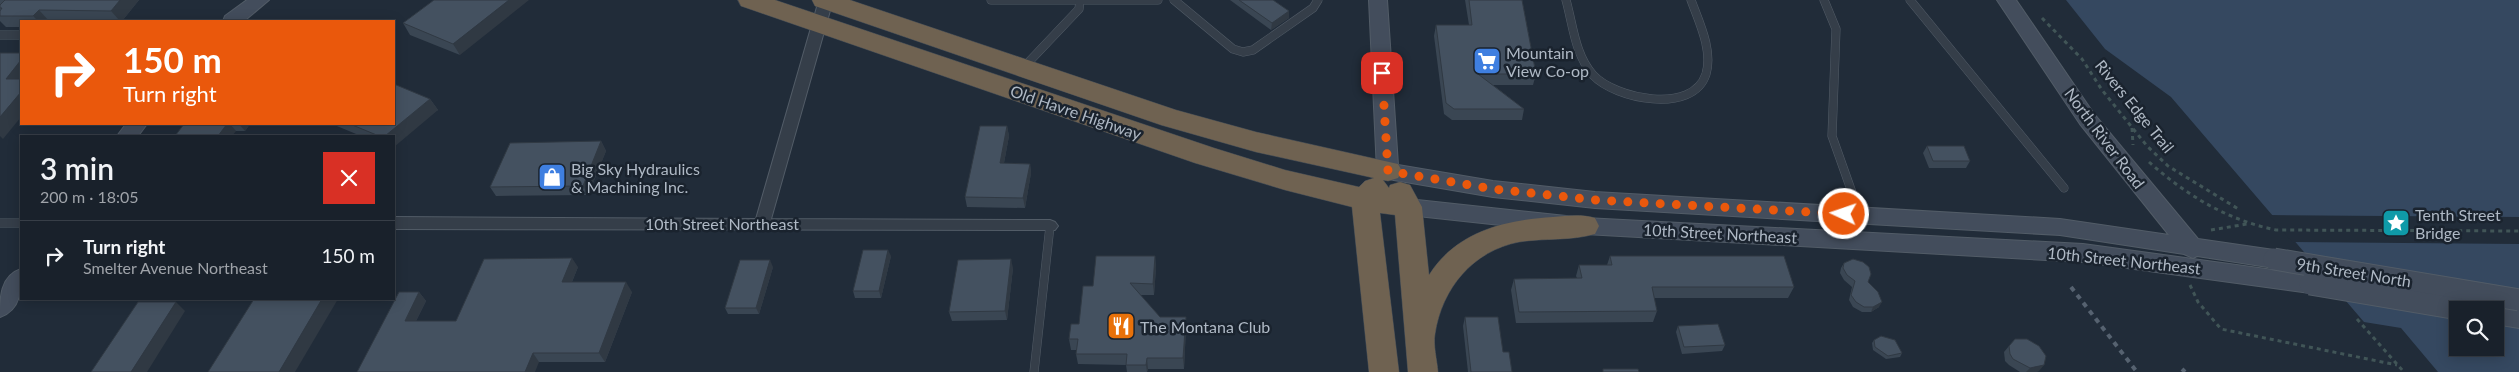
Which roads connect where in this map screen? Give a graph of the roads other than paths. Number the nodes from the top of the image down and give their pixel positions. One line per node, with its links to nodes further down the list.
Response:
1 (260, 0): 15 (main road)
2 (750, 0): 14 (highway, Old Havre Highway)
3 (991, 0): 4 (lane)
4 (1080, 0): 5 (lane); 18 (lane)
5 (1158, 0)
6 (1174, 0): 7 (lane)
7 (1318, 0)
8 (1378, 0): 19 (main road)
9 (1566, 0): 10 (lane)
10 (1691, 0)
11 (1824, 0): 23 (lane)
12 (1910, 0): 20 (lane)
13 (2006, 0): 30 (main road, North River Road)
14 (824, 6): 18 (highway, Old Havre Highway); 21 (highway, Old Havre Highway); 27 (street)
15 (233, 20)
16 (0, 35): 17 (lane)
17 (20, 35)
18 (1023, 68): 19 (highway, Old Havre Highway)
19 (1388, 171): 21 (highway); 22 (highway); 23 (main road, 10th Street Northeast)
20 (2064, 188)
21 (1365, 200): 22 (highway, Old Havre Highway); 40 (highway)
22 (1408, 207): 29 (main road, 10th Street Northeast); 38 (highway)
23 (1860, 215): 30 (main road, 10th Street Northeast)
24 (0, 223): 25 (lane)
25 (20, 223)
26 (395, 223): 27 (street, 10th Street Northeast)
27 (762, 223): 28 (street, 10th Street Northeast)
28 (1050, 226): 39 (lane)
29 (1585, 226): 31 (main road, 10th Street Northeast); 38 (highway)
30 (2188, 244): 31 (main road, North River Road); 33 (main road, 9th Street North, bridge)
31 (2211, 270): 34 (main road, 9th Street North, bridge)
32 (20, 279): 35 (main road)
33 (2519, 300)
34 (2449, 307)
35 (0, 308)
36 (2504, 316): 37 (main road)
37 (2519, 319)
38 (1419, 337): 41 (highway)
39 (1034, 372)
40 (1384, 372)
41 (1423, 372)

